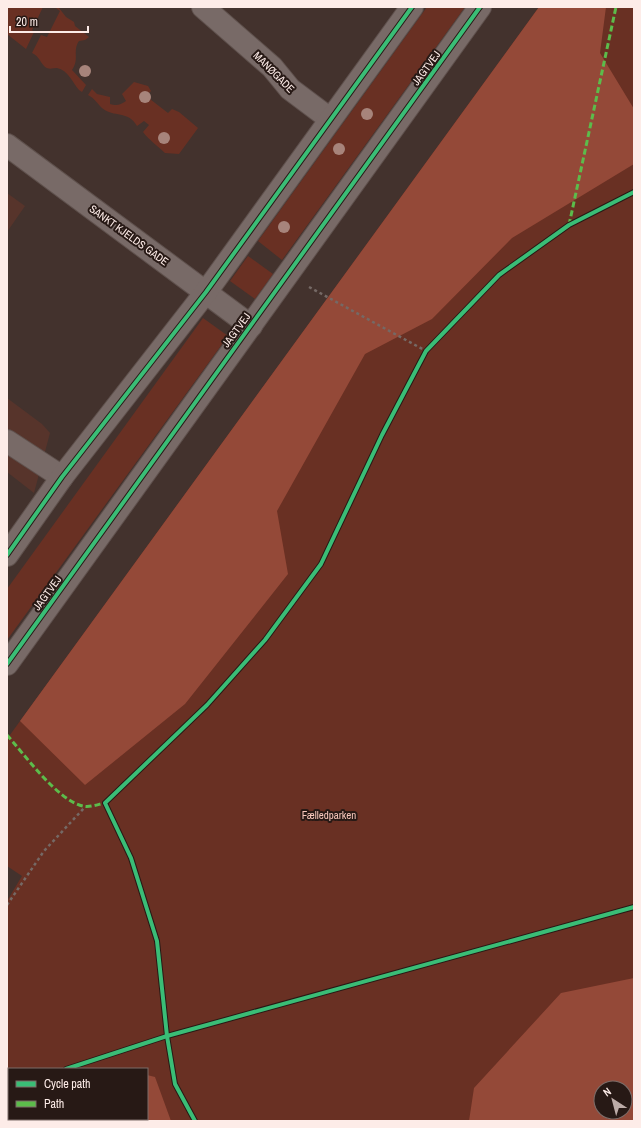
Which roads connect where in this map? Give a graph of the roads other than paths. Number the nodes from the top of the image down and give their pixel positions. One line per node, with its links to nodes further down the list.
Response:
1 (203, 7): 4 (street, MANØGADE)
2 (412, 7): 4 (street)
3 (480, 7): 7 (street, JAGTVEJ)
4 (330, 119): 6 (street)
5 (7, 145): 6 (street, SANKT KJELDS GADE)
6 (206, 292): 7 (street, SANKT KJELDS GADE); 9 (street)
7 (251, 326): 11 (street, JAGTVEJ)
8 (7, 441): 9 (street)
9 (62, 477): 10 (street)
10 (7, 555)
11 (7, 664)

